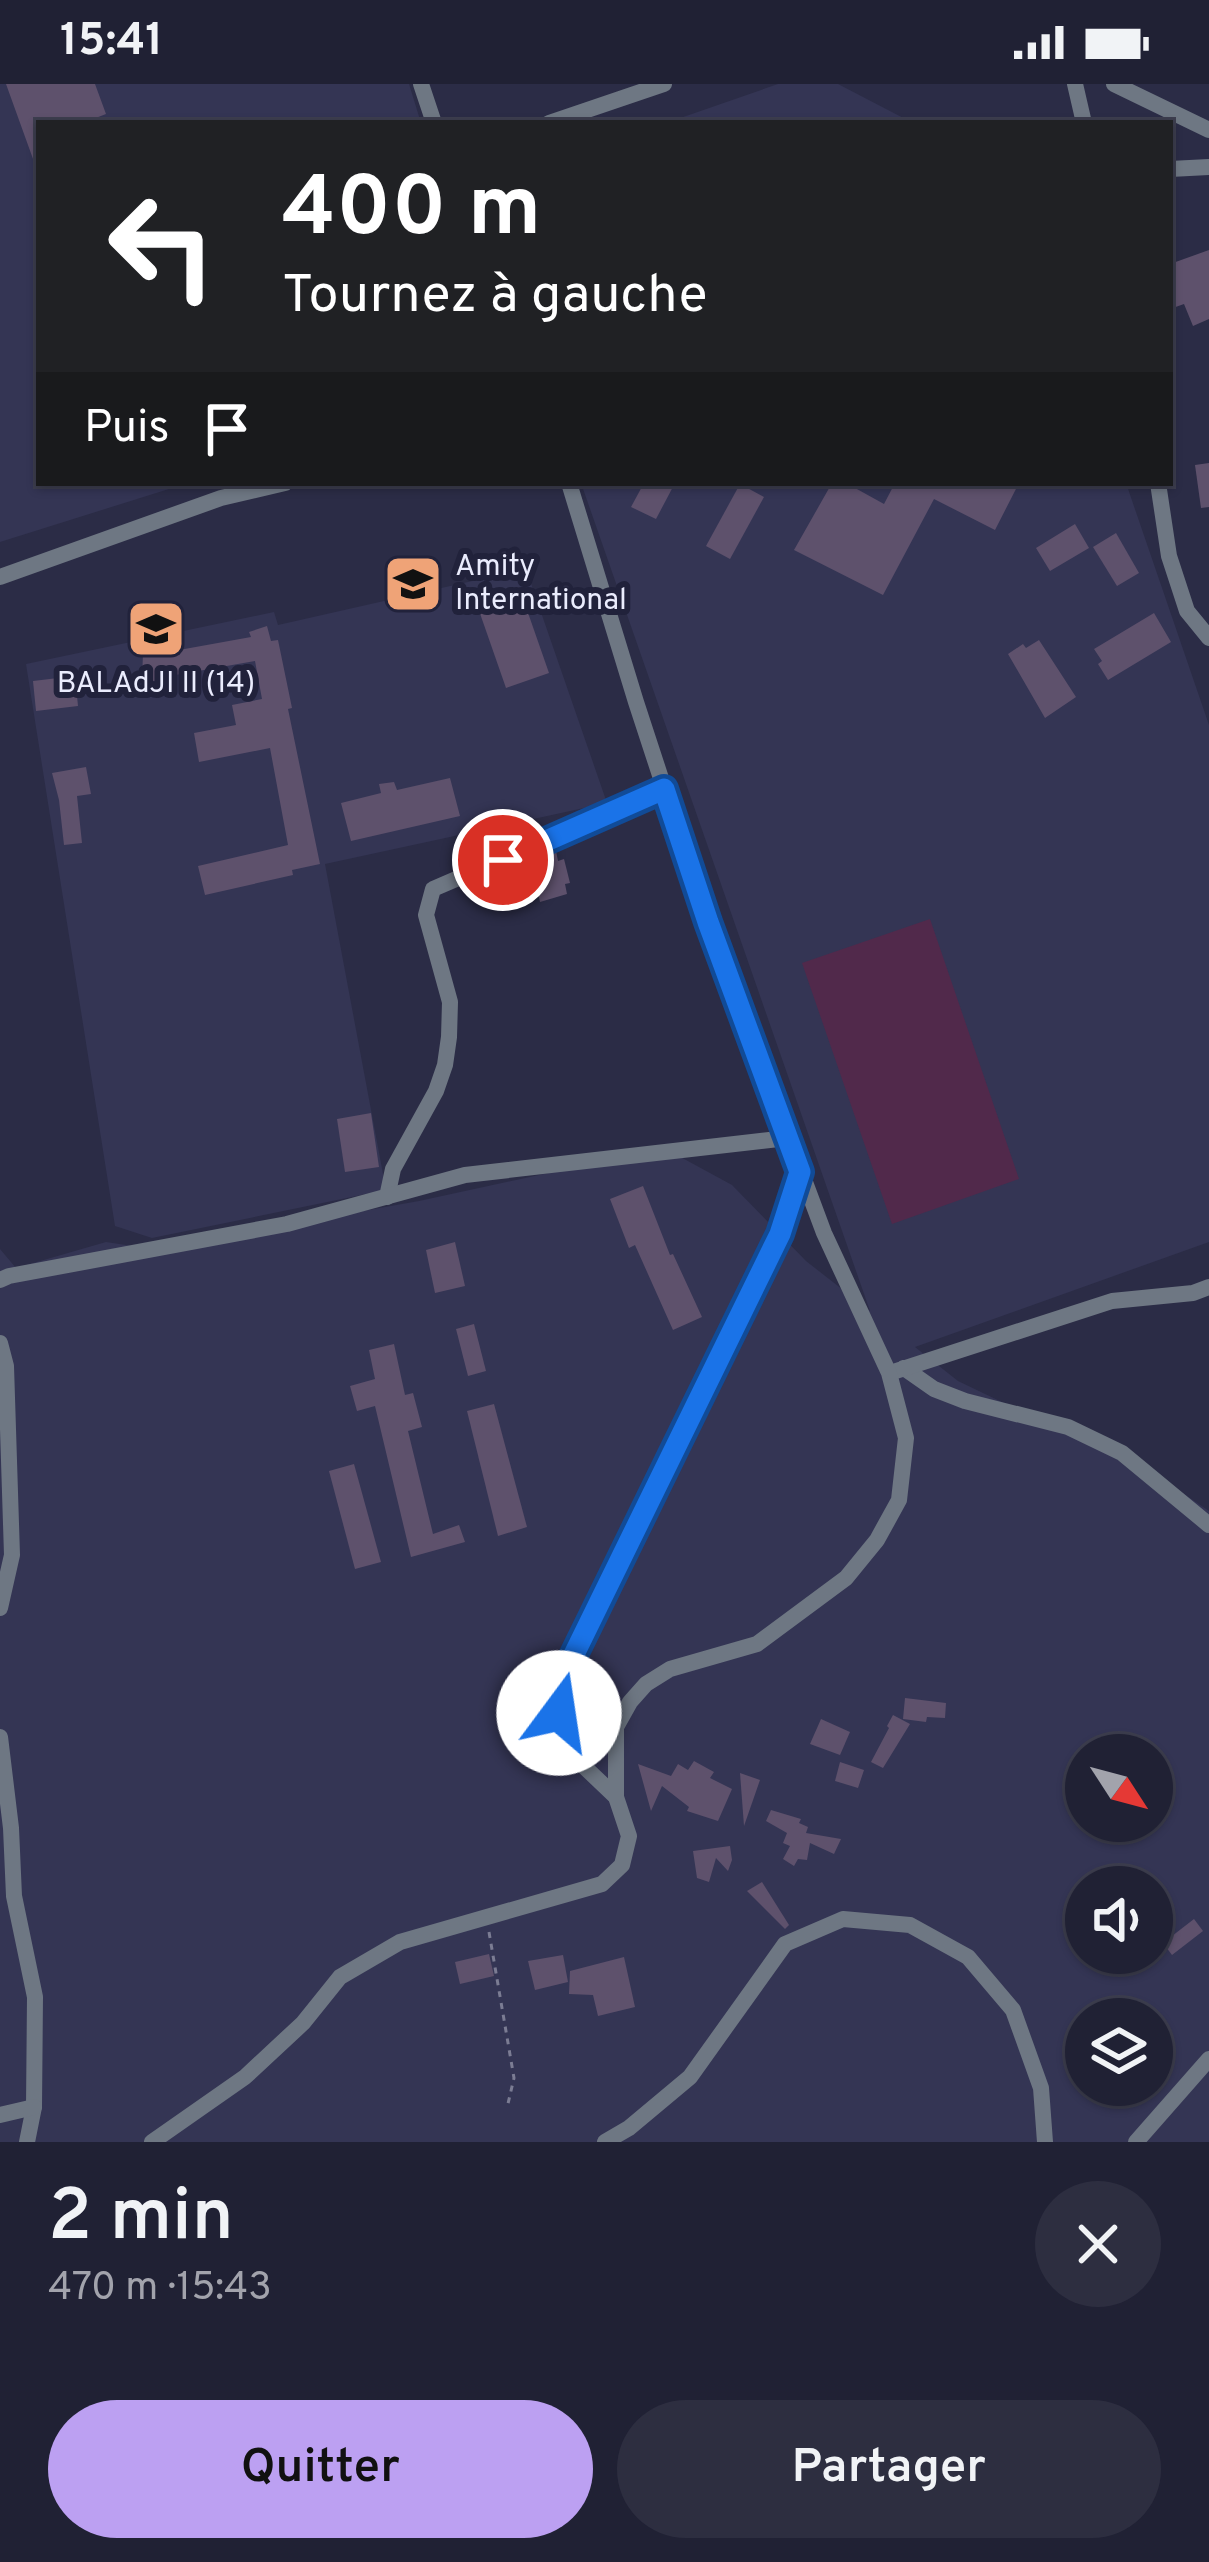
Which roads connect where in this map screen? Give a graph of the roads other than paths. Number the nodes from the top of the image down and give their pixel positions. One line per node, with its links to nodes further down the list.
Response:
1 (421, 84): 5 (street)
2 (664, 84): 6 (street)
3 (1075, 84): 7 (street)
4 (1114, 84): 8 (street)
5 (433, 120)
6 (558, 120)
7 (1083, 120)
8 (1209, 130)
9 (1209, 167): 10 (street)
10 (1173, 170)
11 (272, 486): 14 (street)
12 (570, 486): 16 (street)
13 (1158, 486): 15 (street)
14 (0, 577)
15 (1209, 638)
16 (664, 789): 17 (street); 19 (street)
17 (787, 1138): 18 (street); 19 (street)
18 (800, 1172): 23 (street); 27 (street)
19 (387, 1197): 20 (street)
20 (0, 1280)
21 (1209, 1287): 23 (street)
22 (0, 1343): 25 (street)
23 (897, 1370): 24 (street); 27 (street)
24 (1209, 1525)
25 (0, 1608)
26 (0, 1737): 29 (street)
27 (616, 1797): 32 (street)
28 (1209, 2059): 35 (street)
29 (34, 2107): 30 (street); 31 (street)
30 (0, 2115)
31 (27, 2142)
32 (152, 2142)
33 (605, 2142): 34 (street)
34 (1045, 2142)
35 (1136, 2142)

